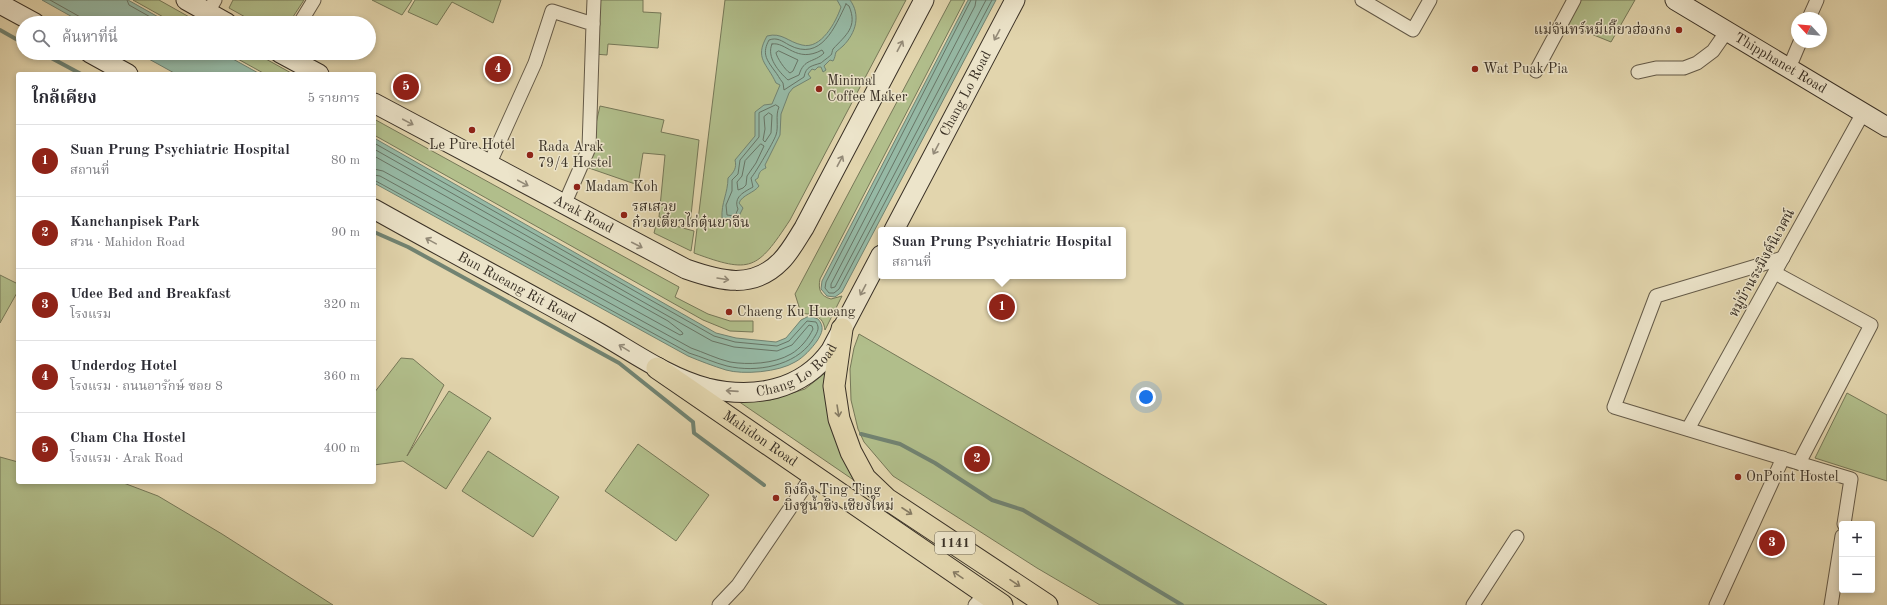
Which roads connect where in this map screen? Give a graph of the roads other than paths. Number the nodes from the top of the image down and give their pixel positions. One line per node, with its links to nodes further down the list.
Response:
1 (186, 0): 12 (main road)
2 (314, 0): 16 (street)
3 (594, 0): 17 (street)
4 (924, 0): 31 (main road, Arak Road, one-way to 4)
5 (1015, 0): 33 (main road, Chang Lo Road, one-way to 33)
6 (1362, 0): 7 (street)
7 (1430, 0)
8 (1574, 0): 23 (street)
9 (1675, 0): 18 (main road, Thipphanet Road)
10 (1816, 0): 13 (street)
11 (0, 4): 14 (main road)
12 (212, 6): 15 (main road)
13 (1812, 12)
14 (22, 16)
15 (221, 16)
16 (304, 16)
17 (593, 24): 30 (street); 31 (street)
18 (1728, 31): 22 (main road, Thipphanet Road); 26 (street)
19 (1798, 48): 22 (street)
20 (103, 60): 24 (main road)
21 (294, 60): 25 (main road)
22 (1790, 68): 28 (main road, Thipphanet Road)
23 (1536, 71)
24 (124, 72)
25 (315, 72)
26 (1638, 72)
27 (376, 105): 30 (main road, Arak Road, one-way to 30)
28 (1863, 113): 29 (main road, Thipphanet Road); 34 (street, หมู่บ้านระมิงค์นิเวศน์)
29 (1887, 127)
30 (489, 165): 31 (main road, Arak Road, one-way to 31)
31 (564, 205)
32 (376, 210): 38 (main road, Bun Rueang Rit Road, one-way to 32)
33 (896, 227)
34 (1783, 258): 36 (street, หมู่บ้านระมิงค์นิเวศน์); 39 (street)
35 (878, 261): 37 (main road, Chang Lo Road, one-way to 37)
36 (1774, 273): 39 (street, หมู่บ้านระมิงค์นิเวศน์); 41 (street)
37 (842, 329): 38 (main road, Chang Lo Road, one-way to 38); 48 (main road, 1141, one-way to 48)
38 (657, 368): 42 (main road, Mahidon Road)
39 (1688, 429): 40 (street)
40 (1783, 458): 41 (street); 50 (street)
41 (1800, 463): 43 (street)
42 (812, 476): 46 (main road, Mahidon Road / 1141, one-way to 42); 47 (street)
43 (1844, 521)
44 (1517, 537): 49 (street)
45 (1839, 555): 51 (street)
46 (988, 601)
47 (719, 605)
48 (1047, 605)
49 (1473, 605)
50 (1716, 605)
51 (1831, 605)

